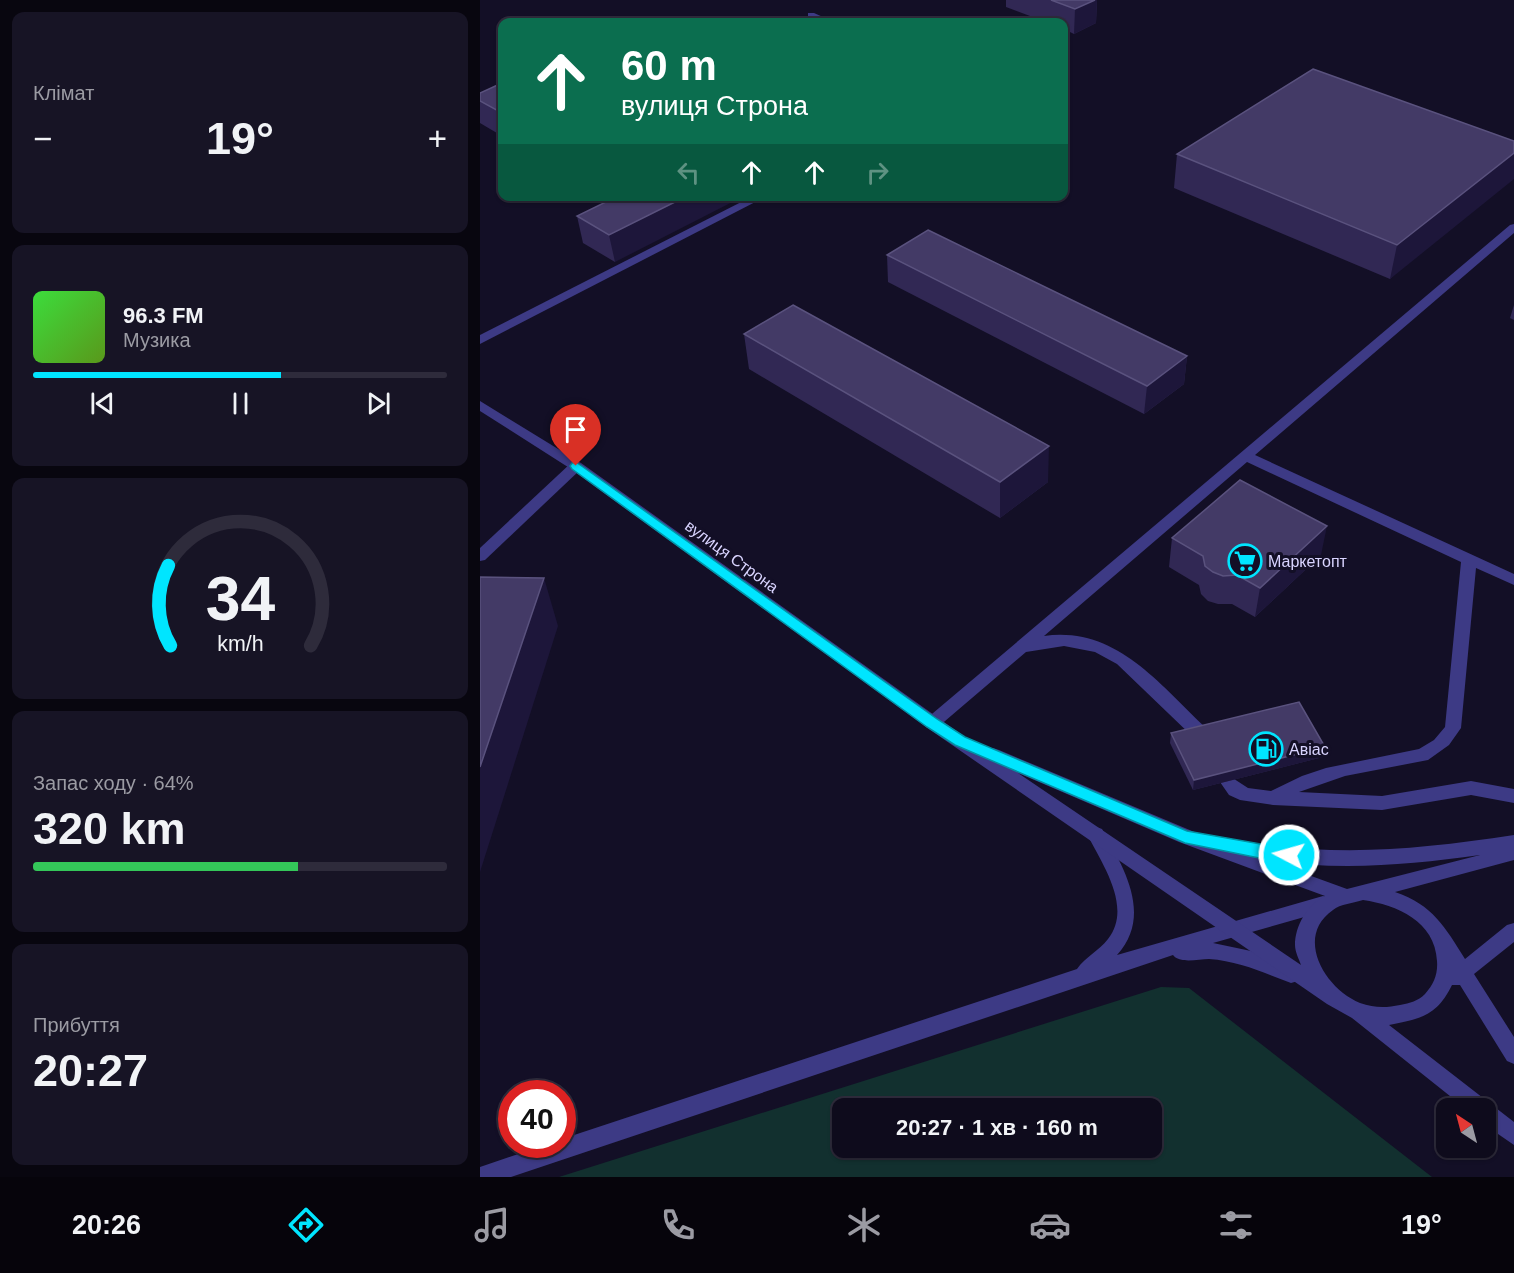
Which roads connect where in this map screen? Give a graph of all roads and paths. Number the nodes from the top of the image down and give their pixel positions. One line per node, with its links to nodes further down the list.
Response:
1 (811, 15): 2 (street)
2 (819, 18)
3 (752, 201): 5 (street)
4 (1514, 227): 7 (street)
5 (480, 340)
6 (480, 405): 8 (street, вулиця Строна)
7 (1246, 456): 10 (street); 12 (street)
8 (576, 466): 9 (street); 13 (street, вулиця Строна)
9 (480, 556)
10 (1469, 559): 11 (street); 18 (street)
11 (1514, 580)
12 (1021, 648): 13 (street); 14 (street)
13 (932, 723): 15 (street, вулиця Строна)
14 (1200, 733)
15 (960, 741): 19 (street); 20 (street)
16 (1228, 782): 18 (street)
17 (1514, 796): 18 (street)
18 (1273, 798)
19 (1096, 834): 26 (street); 31 (street)
20 (1185, 837): 21 (street); 24 (street)
21 (1514, 842)
22 (1514, 853): 23 (street)
23 (1363, 892): 24 (street); 28 (street)
24 (1342, 895): 25 (street)
25 (1323, 904): 26 (street); 34 (street)
26 (1235, 929): 29 (street); 32 (street)
27 (1514, 931): 30 (street)
28 (1440, 935): 30 (street); 33 (street)
29 (1137, 957): 31 (street); 32 (street)
30 (1463, 971): 33 (street); 36 (street)
31 (1081, 976): 40 (street)
32 (1313, 984): 34 (street)
33 (1439, 994): 35 (street)
34 (1334, 998): 35 (street)
35 (1355, 1011): 37 (street)
36 (1514, 1055)
37 (1467, 1098)
38 (1496, 1121): 39 (street)
39 (1514, 1135)
40 (480, 1177)

